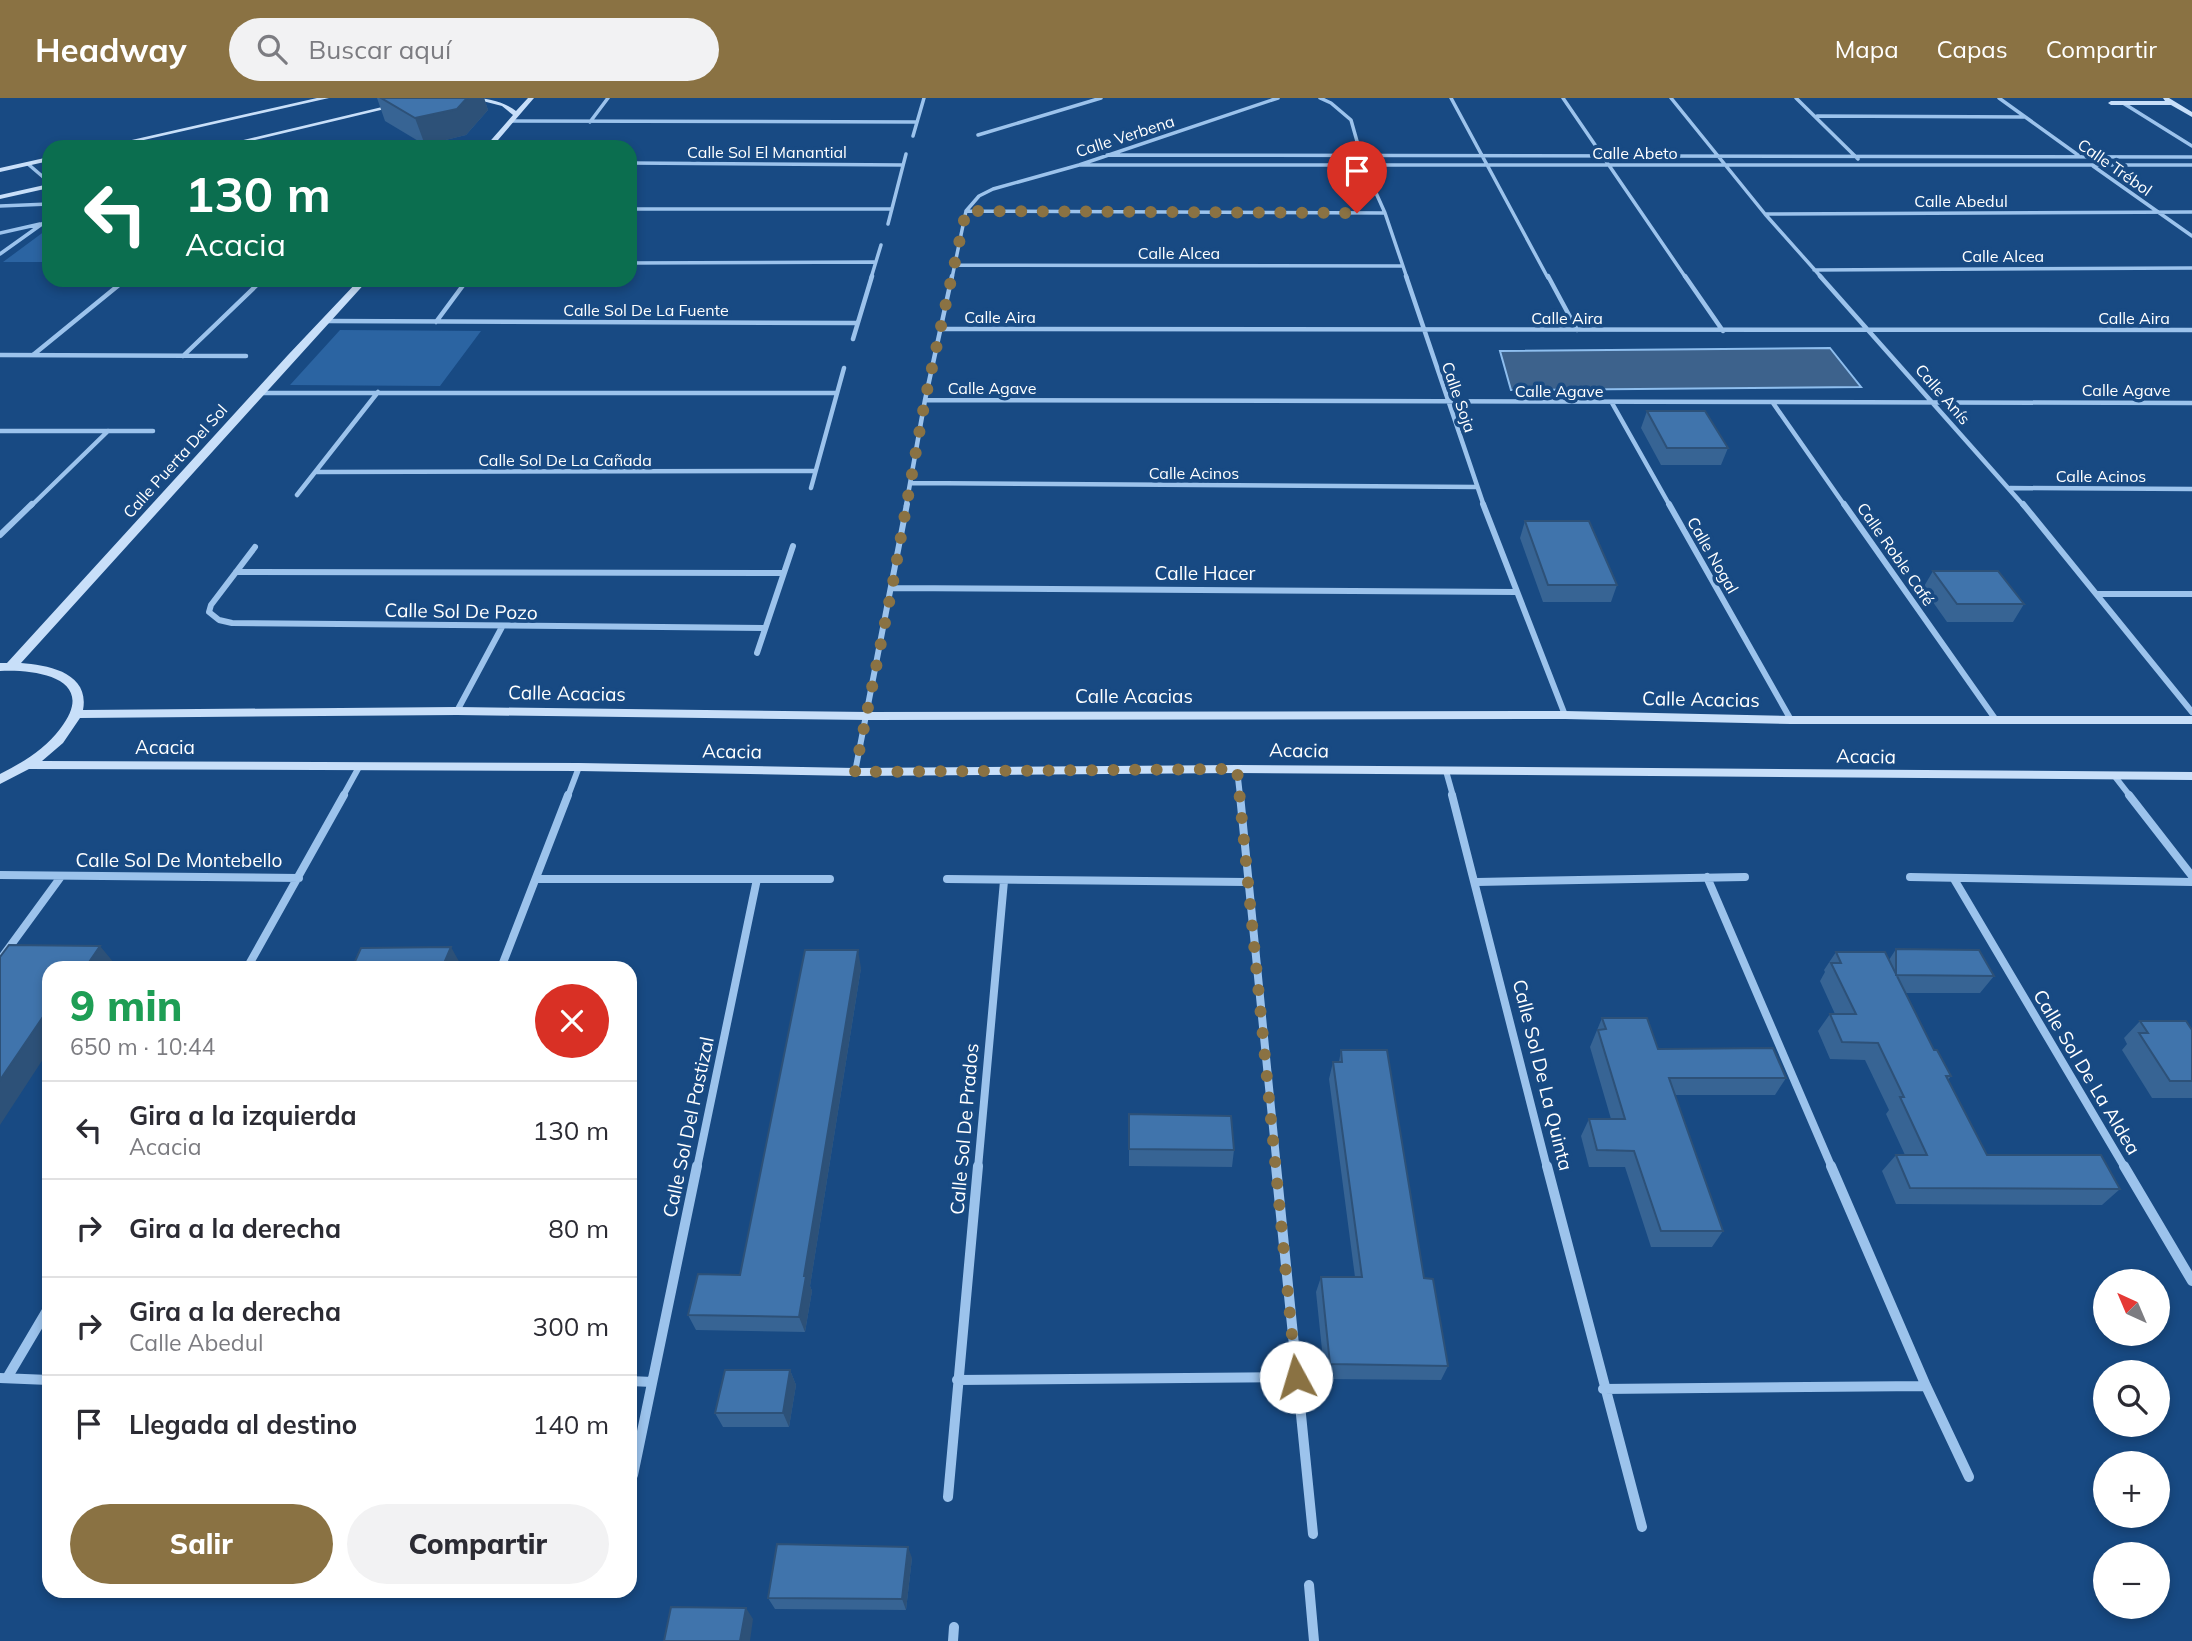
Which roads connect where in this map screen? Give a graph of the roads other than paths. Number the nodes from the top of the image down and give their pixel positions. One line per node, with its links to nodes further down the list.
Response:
1 (326, 98): 28 (street)
2 (428, 98): 29 (street)
3 (474, 98): 19 (street)
4 (531, 98): 19 (street)
5 (608, 98): 24 (street)
6 (923, 98): 25 (street)
7 (1101, 98): 26 (street)
8 (1278, 98): 33 (street, Calle Verbena)
9 (1320, 98): 36 (street, Calle Soja)
10 (1451, 98): 37 (street)
11 (1563, 98): 34 (street)
12 (1671, 98): 38 (street, Calle Anís)
13 (1797, 98): 21 (street)
14 (1999, 98): 22 (street, Calle Trébol)
15 (2165, 98): 18 (street)
16 (2111, 103): 17 (street)
17 (2123, 103): 18 (street); 31 (street)
18 (2172, 103): 20 (street)
19 (517, 115): 23 (street)
20 (2192, 115)
21 (1817, 116): 22 (street); 40 (street)
22 (2025, 117): 35 (street, Calle Trébol)
23 (511, 121): 24 (street); 30 (street)
24 (590, 122): 25 (street)
25 (916, 122): 27 (street)
26 (978, 135)
27 (914, 136)
28 (136, 140)
29 (247, 140)
30 (494, 140)
31 (2192, 146)
32 (906, 153): 44 (street)
33 (1107, 155): 36 (street, Calle Abeto); 45 (street, Calle Verbena)
34 (1601, 156): 37 (street, Calle Abeto); 38 (street, Calle Abeto); 47 (street)
35 (2079, 156): 39 (street, Calle Abeto); 40 (street, Calle Abeto); 48 (street, Calle Trébol)
36 (1361, 157): 37 (street, Calle Abeto); 50 (street, Calle Soja)
37 (1483, 157): 46 (street)
38 (1718, 157): 40 (street, Calle Abeto); 51 (street, Calle Anís)
39 (2192, 157)
40 (1856, 158): 52 (street)
41 (42, 161): 43 (street)
42 (637, 163): 44 (street, Calle Sol El Manantial)
43 (29, 164): 53 (street); 54 (street)
44 (903, 164): 60 (street)
45 (1079, 165): 50 (street, Calle Abeto); 61 (street, Calle Verbena)
46 (1488, 165): 47 (street, Calle Abeto); 50 (street, Calle Abeto); 87 (street)
47 (1607, 165): 51 (street, Calle Abeto); 90 (street)
48 (2091, 165): 49 (street, Calle Abeto); 52 (street, Calle Abeto); 62 (street, Calle Trébol)
49 (2192, 165)
50 (1364, 166): 64 (street, Calle Soja)
51 (1726, 166): 52 (street, Calle Abeto); 65 (street, Calle Anís)
52 (1864, 166)
53 (0, 170)
54 (42, 177)
55 (42, 186): 56 (street)
56 (0, 197)
57 (42, 204): 58 (street)
58 (0, 206)
59 (637, 209): 60 (street)
60 (892, 209): 68 (street)
61 (966, 211): 64 (street); 75 (street)
62 (2158, 212): 63 (street, Calle Abedul); 65 (street, Calle Abedul); 70 (street, Calle Trébol)
63 (2192, 212)
64 (1384, 213): 76 (street, Calle Soja)
65 (1765, 214): 78 (street, Calle Anís)
66 (42, 223): 69 (street)
67 (42, 224): 72 (street)
68 (888, 224)
69 (0, 233)
70 (2192, 236)
71 (881, 245): 74 (street)
72 (0, 254)
73 (637, 262): 74 (street)
74 (874, 262): 85 (street)
75 (956, 265): 76 (street, Calle Alcea); 86 (street)
76 (1402, 267): 89 (street, Calle Soja)
77 (2192, 268): 78 (street, Calle Alcea)
78 (1814, 270): 91 (street, Calle Anís)
79 (116, 287): 94 (street)
80 (255, 287): 95 (street)
81 (357, 287): 83 (street, Calle Puerta Del Sol)
82 (462, 287): 84 (street)
83 (325, 321): 84 (street, Calle Sol De La Fuente); 99 (street, Calle Puerta Del Sol)
84 (436, 322): 85 (street, Calle Sol De La Fuente)
85 (856, 323): 92 (street)
86 (942, 329): 89 (street, Calle Aira); 101 (street)
87 (1577, 330): 89 (street, Calle Aira); 90 (street, Calle Aira)
88 (2192, 330): 91 (street, Calle Aira)
89 (1423, 331): 102 (street, Calle Soja)
90 (1723, 331): 91 (street, Calle Aira)
91 (1873, 331): 103 (street, Calle Anís)
92 (853, 339)
93 (0, 355): 94 (street)
94 (33, 355): 95 (street)
95 (183, 356): 96 (street)
96 (246, 356)
97 (844, 368): 100 (street)
98 (379, 392): 99 (street); 100 (street); 111 (street)
99 (258, 393): 130 (street, Calle Puerta Del Sol)
100 (837, 393): 110 (street)
101 (925, 400): 102 (street, Calle Agave); 112 (street)
102 (1449, 402): 106 (street, Calle Agave); 113 (street, Calle Soja)
103 (1934, 402): 104 (street, Calle Agave); 105 (street, Calle Agave); 115 (street, Calle Anís)
104 (1773, 403): 106 (street, Calle Agave); 137 (street, Calle Roble Café)
105 (2192, 403)
106 (1612, 404): 136 (street, Calle Nogal)
107 (0, 431): 108 (street)
108 (108, 431): 109 (street); 118 (street)
109 (153, 431)
110 (815, 471): 111 (street, Calle Sol De La Cañada); 114 (street)
111 (316, 472): 117 (street)
112 (910, 483): 113 (street, Calle Acinos); 123 (street)
113 (1477, 487): 124 (street, Calle Soja)
114 (811, 488)
115 (2010, 488): 116 (street, Calle Acinos); 125 (street, Calle Anís)
116 (2192, 489)
117 (297, 495)
118 (0, 536)
119 (793, 546): 122 (street)
120 (255, 547): 121 (street, Calle Sol De Pozo)
121 (236, 572): 122 (street, Calle Sol De Pozo); 127 (street, Calle Sol De Pozo)
122 (783, 573): 128 (street)
123 (892, 588): 124 (street, Calle Hacer); 134 (street)
124 (1517, 592): 135 (street, Calle Soja)
125 (2097, 594): 126 (street); 132 (street, Calle Anís)
126 (2192, 594)
127 (502, 627): 128 (street, Calle Sol De Pozo); 131 (street)
128 (765, 628): 129 (street)
129 (757, 653)
130 (6, 666): 133 (street)
131 (457, 711): 133 (street, Calle Acacias); 134 (street, Calle Acacias)
132 (2192, 712)
133 (76, 715): 139 (street)
134 (868, 716): 135 (street, Calle Acacias); 144 (street)
135 (1565, 716): 136 (street, Calle Acacias)
136 (1791, 720): 137 (street, Calle Acacias)
137 (1996, 720): 138 (street, Calle Acacias)
138 (2192, 720)
139 (27, 765): 140 (street, Acacia); 147 (street)
140 (359, 767): 141 (street, Acacia); 154 (street, Calle Sol De Montebello)
141 (579, 768): 144 (street, Acacia); 156 (street)
142 (1237, 769): 143 (street, Acacia); 144 (street, Acacia); 161 (street)
143 (1446, 771): 146 (street, Acacia); 162 (street, Calle Sol De La Quinta)
144 (855, 772)
145 (2192, 776): 146 (street, Acacia)
146 (2116, 778): 149 (street)
147 (0, 780)
148 (0, 876): 153 (street, Calle Sol De Montebello)
149 (2192, 876)
150 (1707, 877): 151 (street); 162 (street); 175 (street)
151 (1745, 877)
152 (1910, 877): 159 (street)
153 (60, 878): 154 (street, Calle Sol De Montebello); 164 (street, Calle Sol De Montebello)
154 (299, 878): 165 (street, Calle Sol De Montebello)
155 (830, 878): 157 (street)
156 (537, 879): 157 (street); 166 (street)
157 (758, 879): 174 (street, Calle Sol Del Pastizal)
158 (947, 879): 160 (street)
159 (1954, 879): 163 (street); 167 (street, Calle Sol De La Aldea)
160 (1004, 881): 161 (street); 172 (street, Calle Sol De Prados)
161 (1247, 882): 169 (street)
162 (1477, 882): 176 (street, Calle Sol De La Quinta)
163 (2192, 883)
164 (0, 960)
165 (251, 961)
166 (504, 961)
167 (2192, 1281)
168 (42, 1318): 170 (street)
169 (1296, 1377): 172 (street); 181 (street)
170 (4, 1378): 171 (street)
171 (42, 1380)
172 (957, 1380): 179 (street, Calle Sol De Prados)
173 (637, 1381): 174 (street)
174 (652, 1382): 177 (street, Calle Sol Del Pastizal)
175 (1926, 1386): 176 (street); 178 (street)
176 (1603, 1389): 180 (street, Calle Sol De La Quinta)
177 (637, 1455)
178 (1969, 1477)
179 (948, 1497)
180 (1642, 1527)
181 (1313, 1534)
182 (1309, 1585): 185 (street)
183 (954, 1627): 184 (street)
184 (953, 1641)
185 (1314, 1641)

